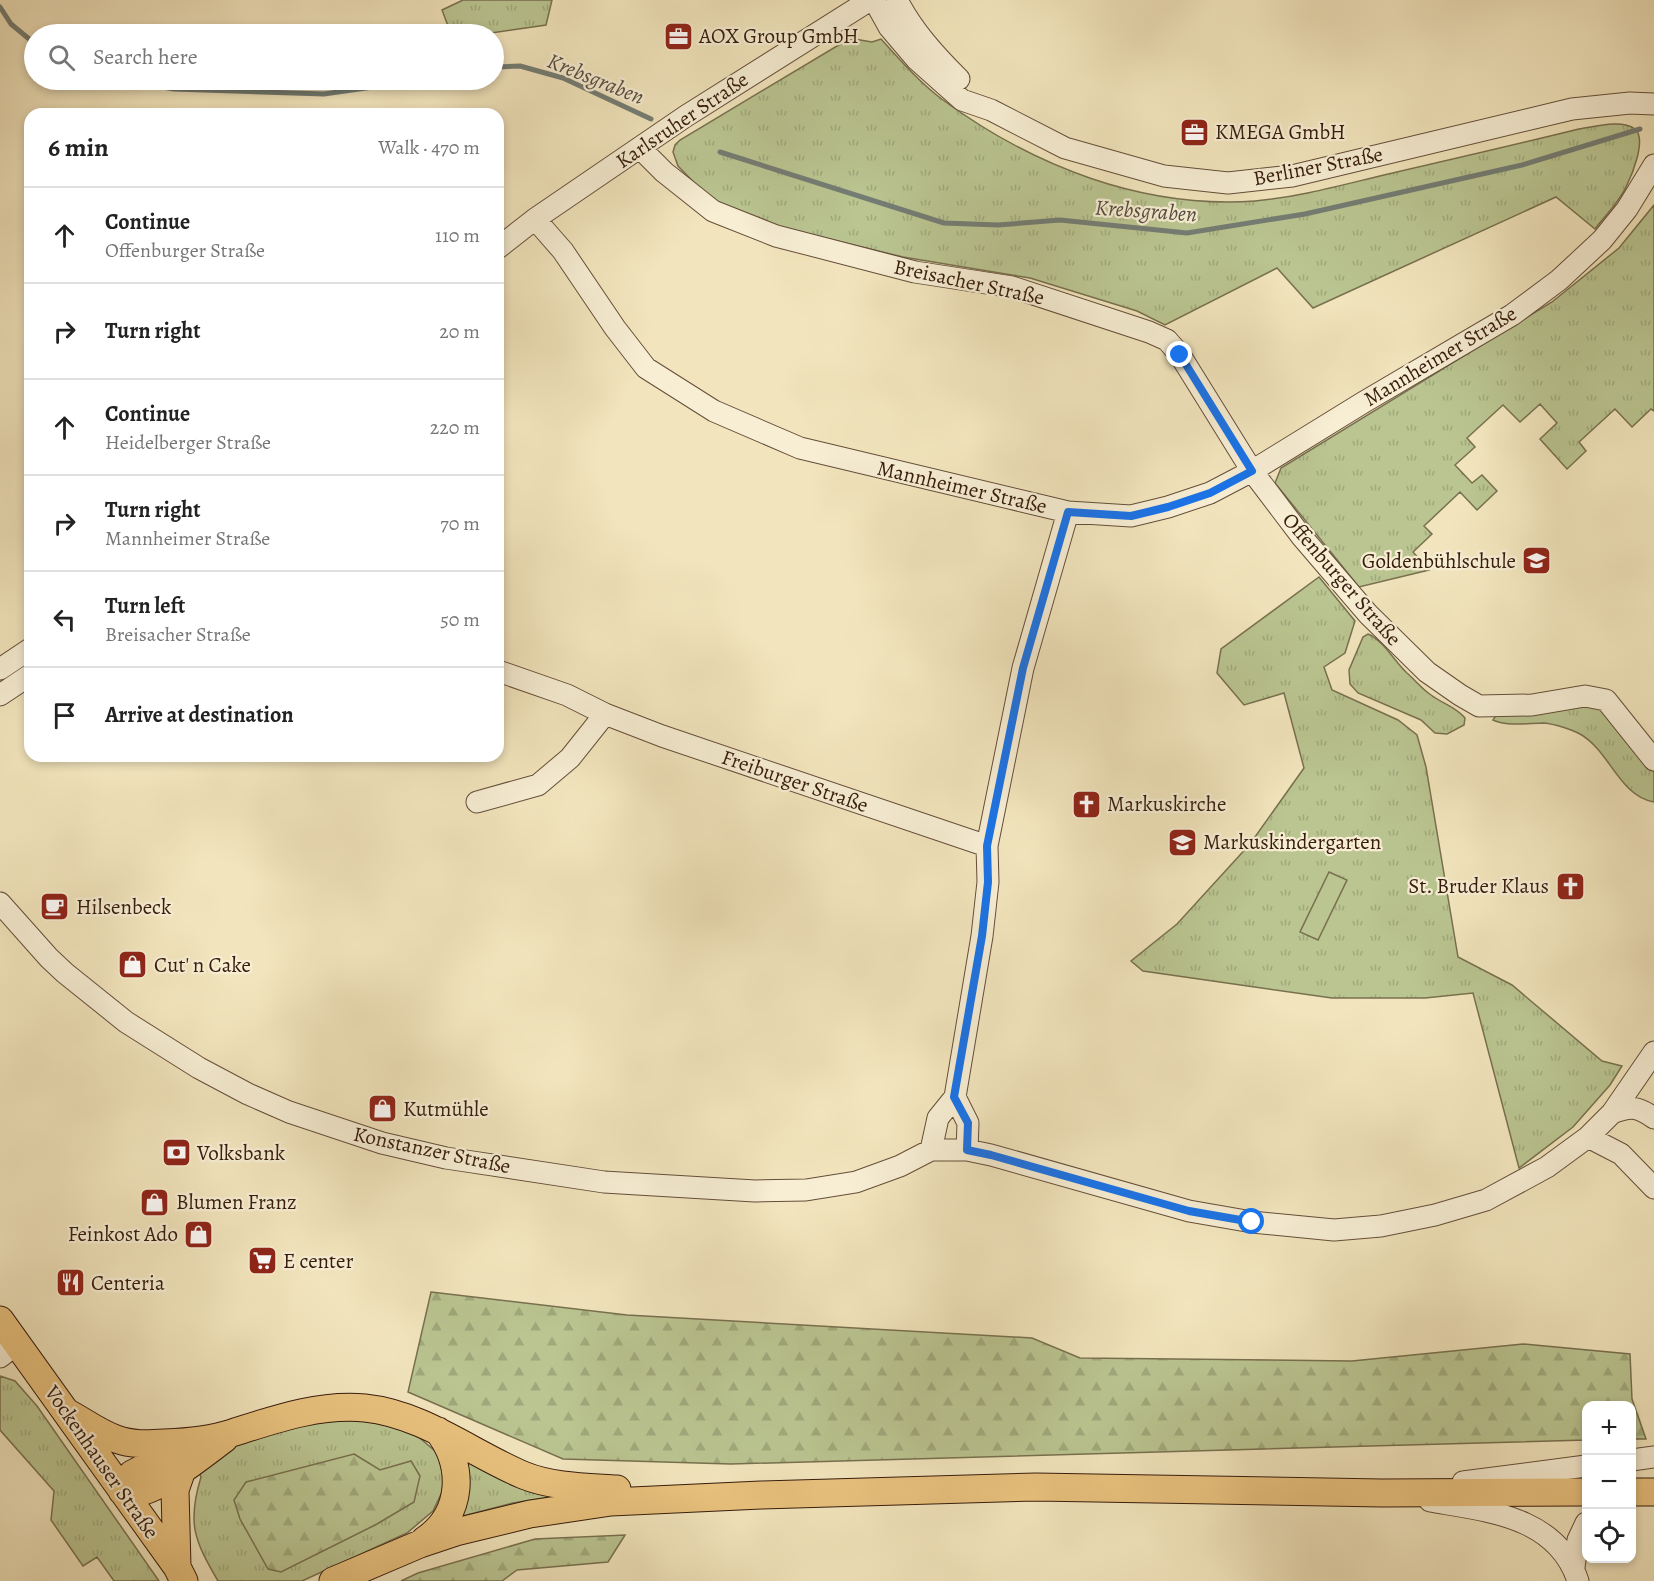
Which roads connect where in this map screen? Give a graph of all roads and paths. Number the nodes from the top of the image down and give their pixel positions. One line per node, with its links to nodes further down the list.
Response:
1 (872, 0): 4 (street, Berliner Straße); 5 (street, Karlsruher Straße)
2 (897, 0): 4 (street, Berliner Straße)
3 (1654, 104): 4 (street, Berliner Straße)
4 (991, 110)
5 (640, 148): 7 (street, Karlsruher Straße); 9 (street, Breisacher Straße)
6 (1654, 165): 9 (street, Mannheimer Straße)
7 (535, 219): 8 (street, Karlsruher Straße); 10 (street, Mannheimer Straße)
8 (504, 243)
9 (1252, 471): 10 (street, Mannheimer Straße); 17 (street, Offenburger Straße)
10 (1068, 512): 19 (street)
11 (24, 653): 12 (street)
12 (0, 669)
13 (504, 673): 16 (street, Freiburger Straße)
14 (24, 679): 15 (street)
15 (0, 695)
16 (605, 714): 18 (street); 19 (street, Freiburger Straße)
17 (1654, 760)
18 (477, 802)
19 (987, 846): 22 (street)
20 (0, 903): 26 (street, Konstanzer Straße)
21 (1654, 1052): 23 (street)
22 (954, 1097): 26 (street); 27 (street)
23 (1612, 1113): 24 (street); 25 (street)
24 (1654, 1118)
25 (1588, 1137): 27 (street); 28 (street)
26 (931, 1150): 27 (street)
27 (967, 1150)
28 (1654, 1188)
29 (0, 1320): 30 (main road, Vockenhauser Straße)
30 (9, 1350): 31 (main road, Vockenhauser Straße)
31 (68, 1413): 34 (main road); 39 (main road, Vockenhauser Straße)
32 (438, 1431): 33 (main road); 44 (main road); 46 (main road)
33 (231, 1434): 34 (main road); 38 (main road)
34 (198, 1441): 39 (main road)
35 (1654, 1457): 36 (street)
36 (1636, 1459)
37 (1582, 1467): 43 (street)
38 (182, 1470): 39 (main road); 47 (main road)
39 (122, 1491): 47 (main road, Vockenhauser Straße)
40 (1582, 1492): 43 (main road)
41 (1636, 1492): 42 (main road)
42 (1654, 1492)
43 (1382, 1493): 44 (main road); 48 (street)
44 (735, 1496): 46 (main road)
45 (1582, 1533): 48 (street)
46 (420, 1544): 49 (main road)
47 (181, 1574)
48 (1576, 1574)
49 (333, 1581)

